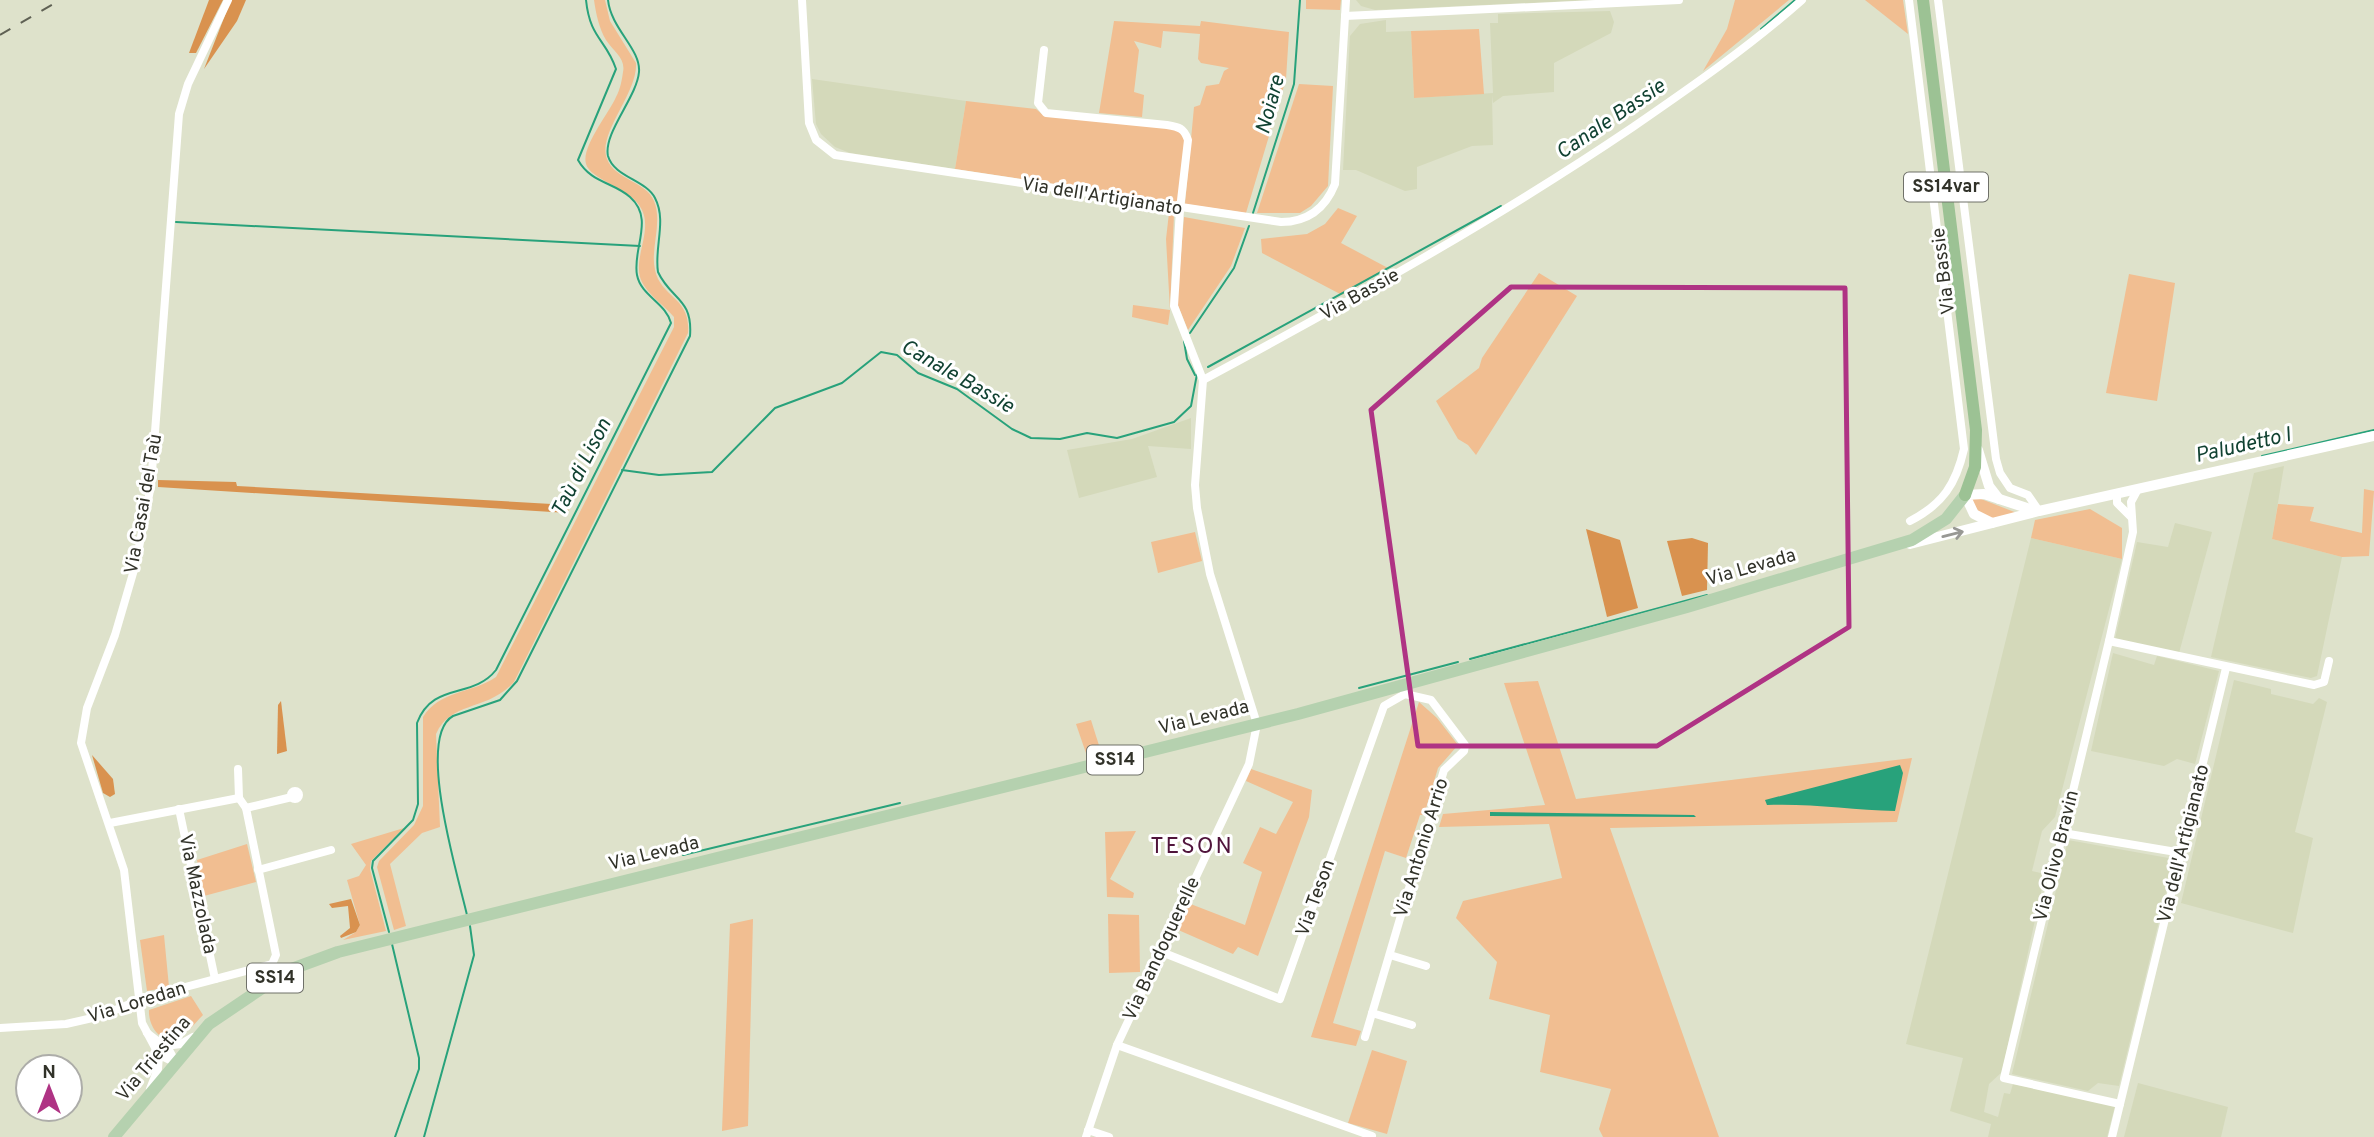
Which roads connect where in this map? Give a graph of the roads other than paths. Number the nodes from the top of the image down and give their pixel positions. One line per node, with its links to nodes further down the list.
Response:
1 (228, 0): 36 (street, Via Casai del Taù)
2 (802, 0): 11 (street, Via dell'Artigianato)
3 (1346, 0): 9 (street, Via dell'Artigianato)
4 (1679, 0): 9 (street)
5 (1802, 0): 12 (street, Via Bassie)
6 (1909, 0): 23 (street, Via Bassie)
7 (1938, 0): 21 (street)
8 (1922, 2): 14 (highway, SS14var)
9 (1345, 16): 11 (street, Via dell'Artigianato)
10 (1044, 50): 11 (street)
11 (1180, 209): 12 (street)
12 (1203, 380): 30 (street)
13 (2374, 436): 15 (main road, Via Levada)
14 (1976, 444): 17 (highway, SS14var); 19 (main road)
15 (2138, 489): 16 (main road, Via Levada); 22 (street, Via Olivo Bravin)
16 (2118, 494): 18 (main road, Via Levada); 20 (street); 22 (street)
17 (1965, 495): 19 (main road, Via Levada); 24 (main road); 25 (main road, SS14)
18 (2095, 499): 20 (street); 21 (main road, Via Levada)
19 (2000, 501): 21 (main road, Via Levada)
20 (2121, 507): 22 (street)
21 (2039, 511): 24 (main road, Via Levada)
22 (2131, 514): 26 (street, Via Olivo Bravin)
23 (1910, 521)
24 (1993, 524): 25 (main road, Via Levada, one-way to 24)
25 (1887, 549): 29 (main road, Via Levada / SS14)
26 (2109, 641): 28 (street); 37 (street, Via Olivo Bravin)
27 (2329, 661): 28 (street)
28 (2226, 668): 39 (street, Via dell'Artigianato)
29 (1405, 690): 30 (main road, Via Levada / SS14); 41 (street, Via Teson); 43 (street, Via Antonio Arrio)
30 (1257, 724): 41 (street, Via Bandoquerelle); 42 (main road, Via Levada / SS14)
31 (238, 769): 33 (street)
32 (292, 797): 35 (street)
33 (239, 798): 34 (street); 35 (street)
34 (179, 808): 36 (street); 45 (street, Via Mazzolada)
35 (246, 808): 40 (street)
36 (110, 823): 46 (street, Via Casai del Taù)
37 (2063, 833): 39 (street); 60 (street, Via Olivo Bravin)
38 (331, 850): 40 (street)
39 (2182, 853): 60 (street, Via dell'Artigianato)
40 (257, 870): 45 (street, Via Loredan)
41 (1159, 951): 55 (street, Via Bandoquerelle)
42 (338, 952): 52 (main road, Via Triestina / SS14)
43 (1390, 955): 44 (street); 47 (street, Via Antonio Arrio)
44 (1426, 966)
45 (215, 979): 46 (street, Via Loredan)
46 (138, 1003): 49 (street, Via Loredan); 51 (street, Via Casai del Taù)
47 (1372, 1013): 48 (street); 54 (street, Via Antonio Arrio)
48 (1412, 1025)
49 (23, 1027): 50 (street, Via Loredan); 53 (street)
50 (0, 1028)
51 (145, 1031): 56 (street); 57 (street, Via Casai del Taù)
52 (201, 1031): 56 (street); 58 (main road, Via Triestina / SS14)
53 (0, 1035)
54 (1365, 1037)
55 (1118, 1045): 61 (street, Via Bandoquerelle); 62 (street)
56 (165, 1046): 58 (street)
57 (159, 1055): 58 (street); 59 (street)
58 (176, 1063): 59 (main road, Via Triestina / SS14)
59 (143, 1102): 63 (main road, Via Triestina / SS14)
60 (2120, 1104): 65 (street, Via dell'Artigianato)
61 (1087, 1133): 64 (street)
62 (1372, 1136)
63 (114, 1137)
64 (1109, 1137)
65 (2112, 1137)

